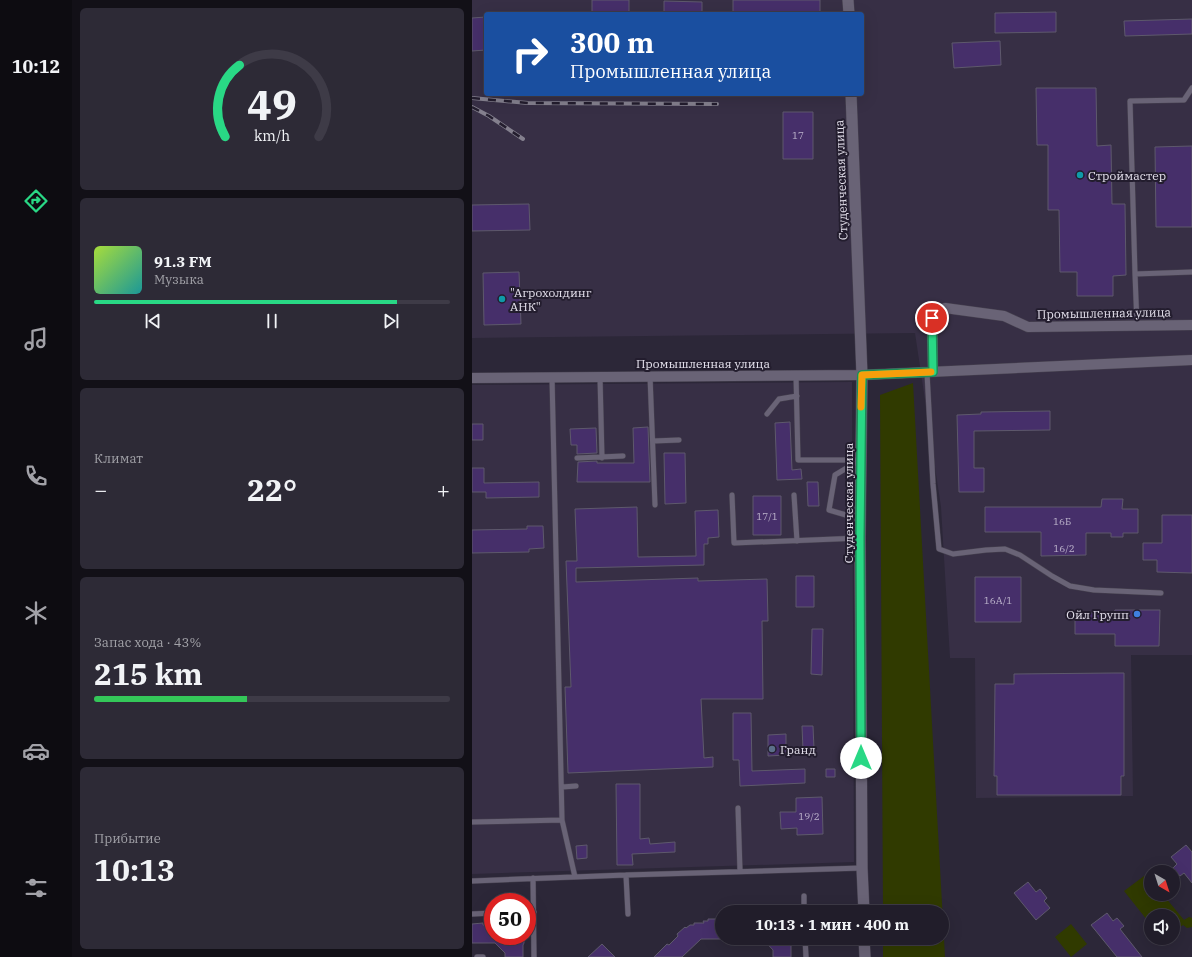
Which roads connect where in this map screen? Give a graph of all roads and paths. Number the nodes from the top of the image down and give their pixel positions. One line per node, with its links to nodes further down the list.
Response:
1 (848, 0): 2 (main road)
2 (848, 12)
3 (1192, 88): 6 (lane)
4 (851, 96): 11 (main road, Студенческая улица)
5 (1192, 272): 6 (lane)
6 (1135, 274): 8 (lane)
7 (1192, 325): 8 (street, Промышленная улица)
8 (1137, 326): 10 (street, Промышленная улица)
9 (1192, 360): 10 (street, Промышленная улица)
10 (930, 372): 11 (street, Промышленная улица); 31 (lane)
11 (862, 375): 13 (street, Промышленная улица); 24 (main road, Студенческая улица)
12 (650, 376): 13 (street, Промышленная улица); 15 (street, Промышленная улица); 20 (lane)
13 (796, 376): 17 (lane)
14 (552, 377): 15 (street, Промышленная улица); 16 (street, Промышленная улица); 33 (lane)
15 (600, 377): 23 (lane)
16 (472, 378)
17 (797, 396): 18 (lane); 24 (lane)
18 (767, 414)
19 (679, 440): 20 (lane)
20 (653, 441): 27 (lane)
21 (623, 456): 23 (lane)
22 (577, 458): 23 (lane)
23 (602, 458)
24 (861, 460): 28 (main road, Студенческая улица); 28 (lane)
25 (732, 495): 30 (lane)
26 (794, 495): 30 (lane)
27 (656, 505)
28 (860, 516): 29 (main road, Студенческая улица)
29 (860, 538): 30 (lane); 37 (main road, Студенческая улица)
30 (797, 540)
31 (1161, 593)
32 (576, 786): 33 (lane)
33 (562, 787): 35 (lane)
34 (738, 808): 38 (lane)
35 (562, 820): 36 (lane); 40 (lane)
36 (472, 822)
37 (862, 868): 38 (lane); 46 (main road, Студенческая улица)
38 (740, 871): 39 (lane)
39 (626, 875): 40 (lane); 49 (lane)
40 (575, 877): 41 (lane)
41 (533, 878): 42 (lane); 43 (lane)
42 (472, 881)
43 (533, 893)
44 (804, 896): 45 (lane)
45 (804, 905)
46 (864, 905)
47 (484, 913): 48 (lane)
48 (472, 914)
49 (628, 914)
50 (534, 945): 55 (lane)
51 (805, 945): 56 (lane)
52 (864, 945): 57 (main road)
53 (477, 957): 54 (lane)
54 (483, 957)
55 (534, 957)
56 (806, 957)
57 (865, 957)

